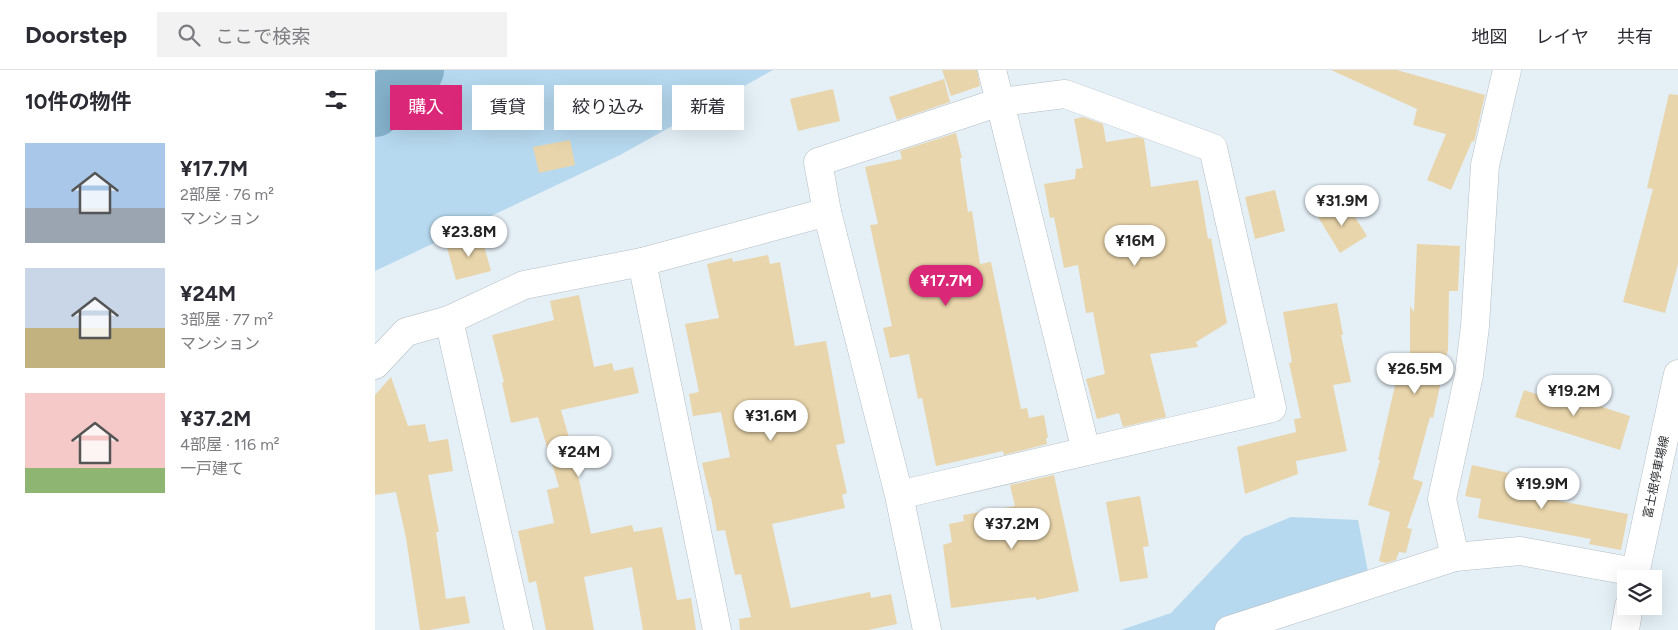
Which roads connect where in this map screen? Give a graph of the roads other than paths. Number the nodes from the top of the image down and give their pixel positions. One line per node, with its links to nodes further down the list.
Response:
1 (992, 70): 3 (street)
2 (1507, 70): 11 (street)
3 (1000, 102): 4 (street); 9 (street); 9 (street)
4 (827, 212): 5 (street); 10 (street)
5 (642, 262): 6 (street); 16 (street)
6 (449, 320): 7 (street); 15 (street)
7 (375, 365)
8 (1678, 374): 12 (street, 富士根停車場線)
9 (1086, 452): 10 (street)
10 (899, 495): 17 (street)
11 (1455, 557): 13 (street); 18 (street)
12 (1636, 570)
13 (1617, 571)
14 (1628, 615): 19 (street)
15 (519, 630)
16 (717, 630)
17 (927, 630)
18 (1229, 630)
19 (1625, 630)

